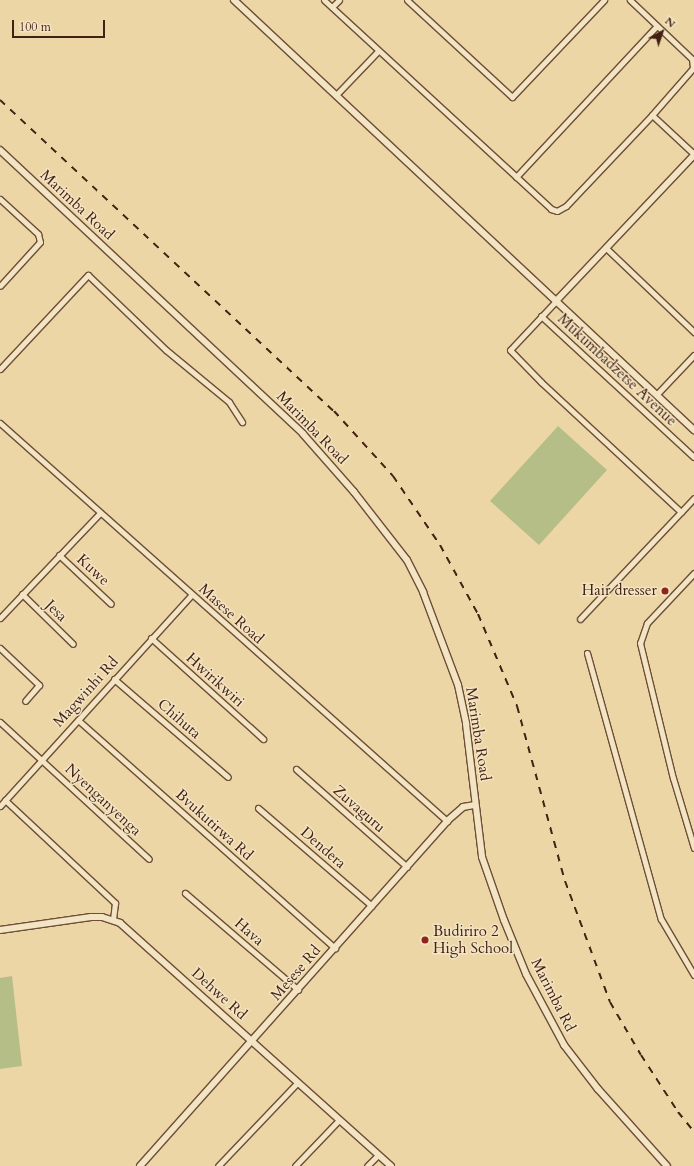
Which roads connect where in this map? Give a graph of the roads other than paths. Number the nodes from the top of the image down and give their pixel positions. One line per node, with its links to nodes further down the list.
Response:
1 (234, 0): 10 (street)
2 (324, 0): 7 (street)
3 (339, 0): 7 (street)
4 (407, 0): 5 (street)
5 (604, 0)
6 (630, 0): 8 (street)
7 (332, 7): 9 (street)
8 (656, 27): 11 (street); 14 (street)
9 (378, 51): 10 (street); 14 (street)
10 (336, 95): 18 (street)
11 (652, 115): 13 (street); 14 (street)
12 (0, 150): 51 (street, Marimba Road)
13 (694, 154): 16 (street)
14 (516, 177)
15 (1, 201): 17 (street)
16 (606, 248): 18 (street); 20 (street)
17 (0, 286)
18 (556, 301): 19 (street); 23 (street)
19 (541, 316): 27 (street, Mukumbadzetse Avenue); 29 (street)
20 (694, 332)
21 (694, 355): 23 (street)
22 (0, 369): 24 (street)
23 (657, 394): 26 (street)
24 (242, 422)
25 (0, 423): 30 (street, Masese Road)
26 (694, 430)
27 (694, 457)
28 (694, 498): 29 (street)
29 (681, 512): 37 (street)
30 (100, 513): 31 (street); 34 (street, Masese Road)
31 (59, 554): 33 (street); 35 (street, Kuwe)
32 (694, 574): 55 (street)
33 (22, 594): 36 (street); 39 (street, Jesa)
34 (191, 595): 38 (street, Magwinhi Rd); 54 (street, Masese Road)
35 (111, 604)
36 (0, 618)
37 (580, 619)
38 (151, 638): 42 (street, Magwinhi Rd); 46 (street, Hwirikwiri)
39 (73, 644)
40 (0, 648): 43 (street)
41 (587, 653): 63 (street)
42 (114, 679): 44 (street, Magwinhi Rd); 49 (street, Chihuta)
43 (25, 701)
44 (78, 720): 47 (street, Magwinhi Rd); 62 (street, Bvukutirwa Rd)
45 (0, 722): 47 (street, Nyenganyenga)
46 (263, 739)
47 (41, 759): 50 (street, Magwinhi Rd); 56 (street, Nyenganyenga)
48 (296, 769): 57 (street, Zuvaguru)
49 (228, 777)
50 (5, 800): 52 (street, Magwinhi Rd); 60 (street)
51 (474, 805): 54 (street, Mesese Rd); 74 (street, Marimba Rd)
52 (0, 806)
53 (258, 808): 59 (street, Dendera)
54 (447, 821): 57 (street, Mesese Rd)
55 (694, 848)
56 (149, 859)
57 (407, 867): 59 (street, Mesese Rd)
58 (185, 893): 64 (street, Hava)
59 (372, 906): 62 (street, Mesese Rd)
60 (113, 920): 61 (street, Dehwe Rd); 65 (street, Dehwe Rd)
61 (0, 930)
62 (335, 948): 64 (street, Mesese Rd)
63 (694, 975)
64 (298, 990): 65 (street, Mesese Rd)
65 (252, 1041): 66 (street, Dehwe Rd); 69 (street, Mesese Rd)
66 (297, 1083): 67 (street, Dehwe Rd); 70 (street)
67 (339, 1120): 68 (street, Dehwe Rd); 71 (street)
68 (378, 1155): 72 (street); 73 (street, Dehwe Rd)
69 (140, 1166)
70 (218, 1166)
71 (295, 1166)
72 (367, 1166)
73 (391, 1166)
74 (666, 1166)

